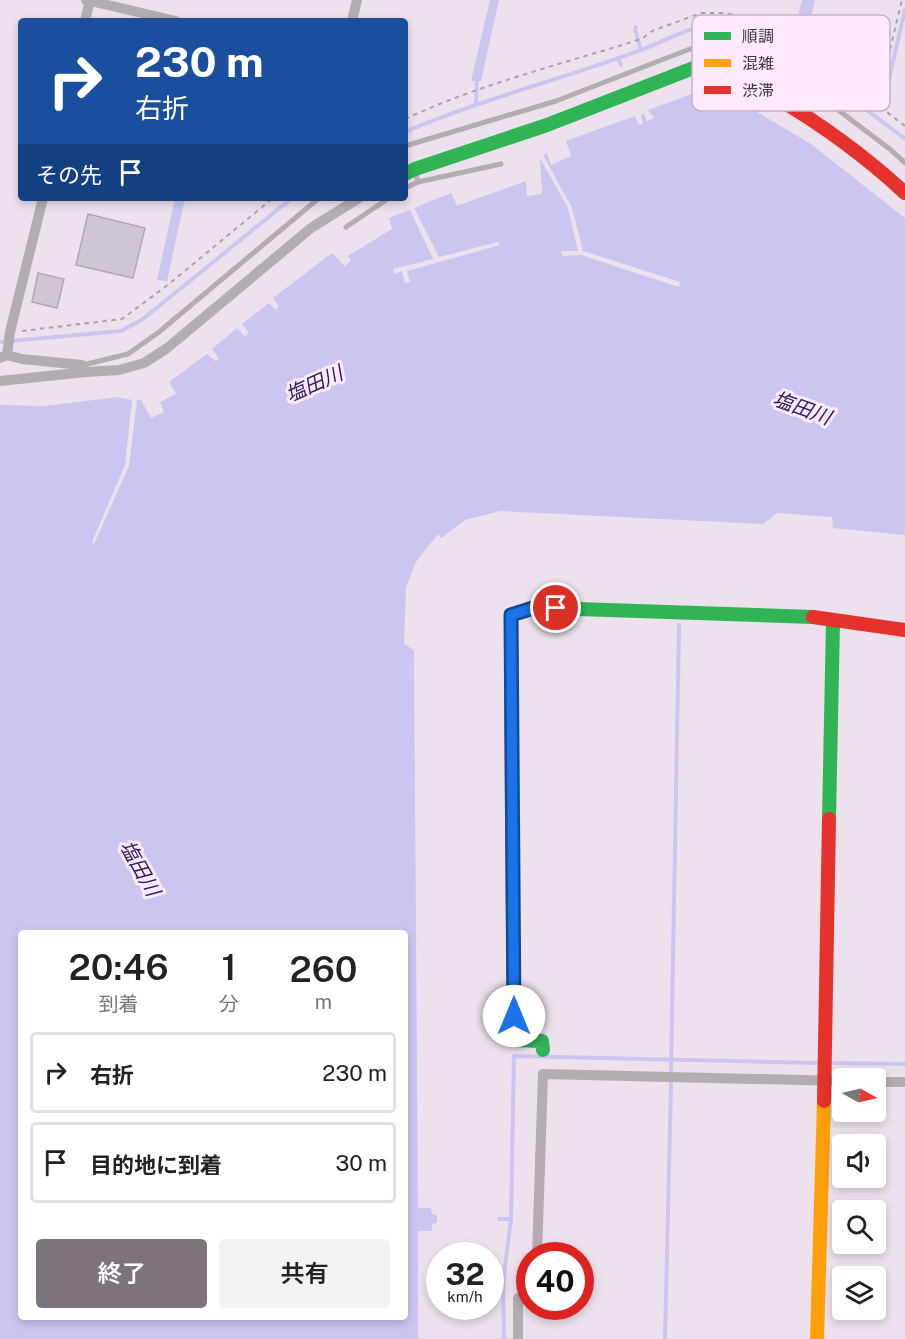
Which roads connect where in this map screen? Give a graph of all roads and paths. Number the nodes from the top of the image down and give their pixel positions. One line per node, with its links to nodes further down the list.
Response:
1 (89, 0): 7 (street); 8 (street)
2 (357, 0): 9 (street)
3 (902, 0): 11 (path)
4 (696, 15): 5 (path)
5 (734, 15)
6 (692, 16): 16 (path)
7 (86, 18)
8 (164, 18)
9 (353, 18)
10 (692, 48): 18 (lane)
11 (890, 50)
12 (692, 70): 21 (street)
13 (799, 111): 22 (street)
14 (840, 111): 19 (lane)
15 (886, 111): 17 (path)
16 (408, 118)
17 (905, 126)
18 (408, 145)
19 (905, 163)
20 (501, 164): 21 (lane)
21 (413, 175)
22 (905, 193)
23 (42, 201): 29 (street)
24 (269, 201): 29 (path)
25 (315, 201): 31 (lane)
26 (354, 201): 31 (street)
27 (385, 201): 28 (lane)
28 (346, 227)
29 (10, 332): 30 (street)
30 (5, 354): 31 (street)
31 (84, 368): 32 (street)
32 (0, 381)
33 (833, 621): 34 (street); 35 (street); 36 (street)
34 (905, 630)
35 (543, 1050)
36 (824, 1076): 37 (street); 40 (street); 43 (street)
37 (832, 1078)
38 (886, 1082): 39 (street)
39 (905, 1083)
40 (537, 1242)
41 (518, 1320): 42 (street)
42 (518, 1339)
43 (818, 1339)

